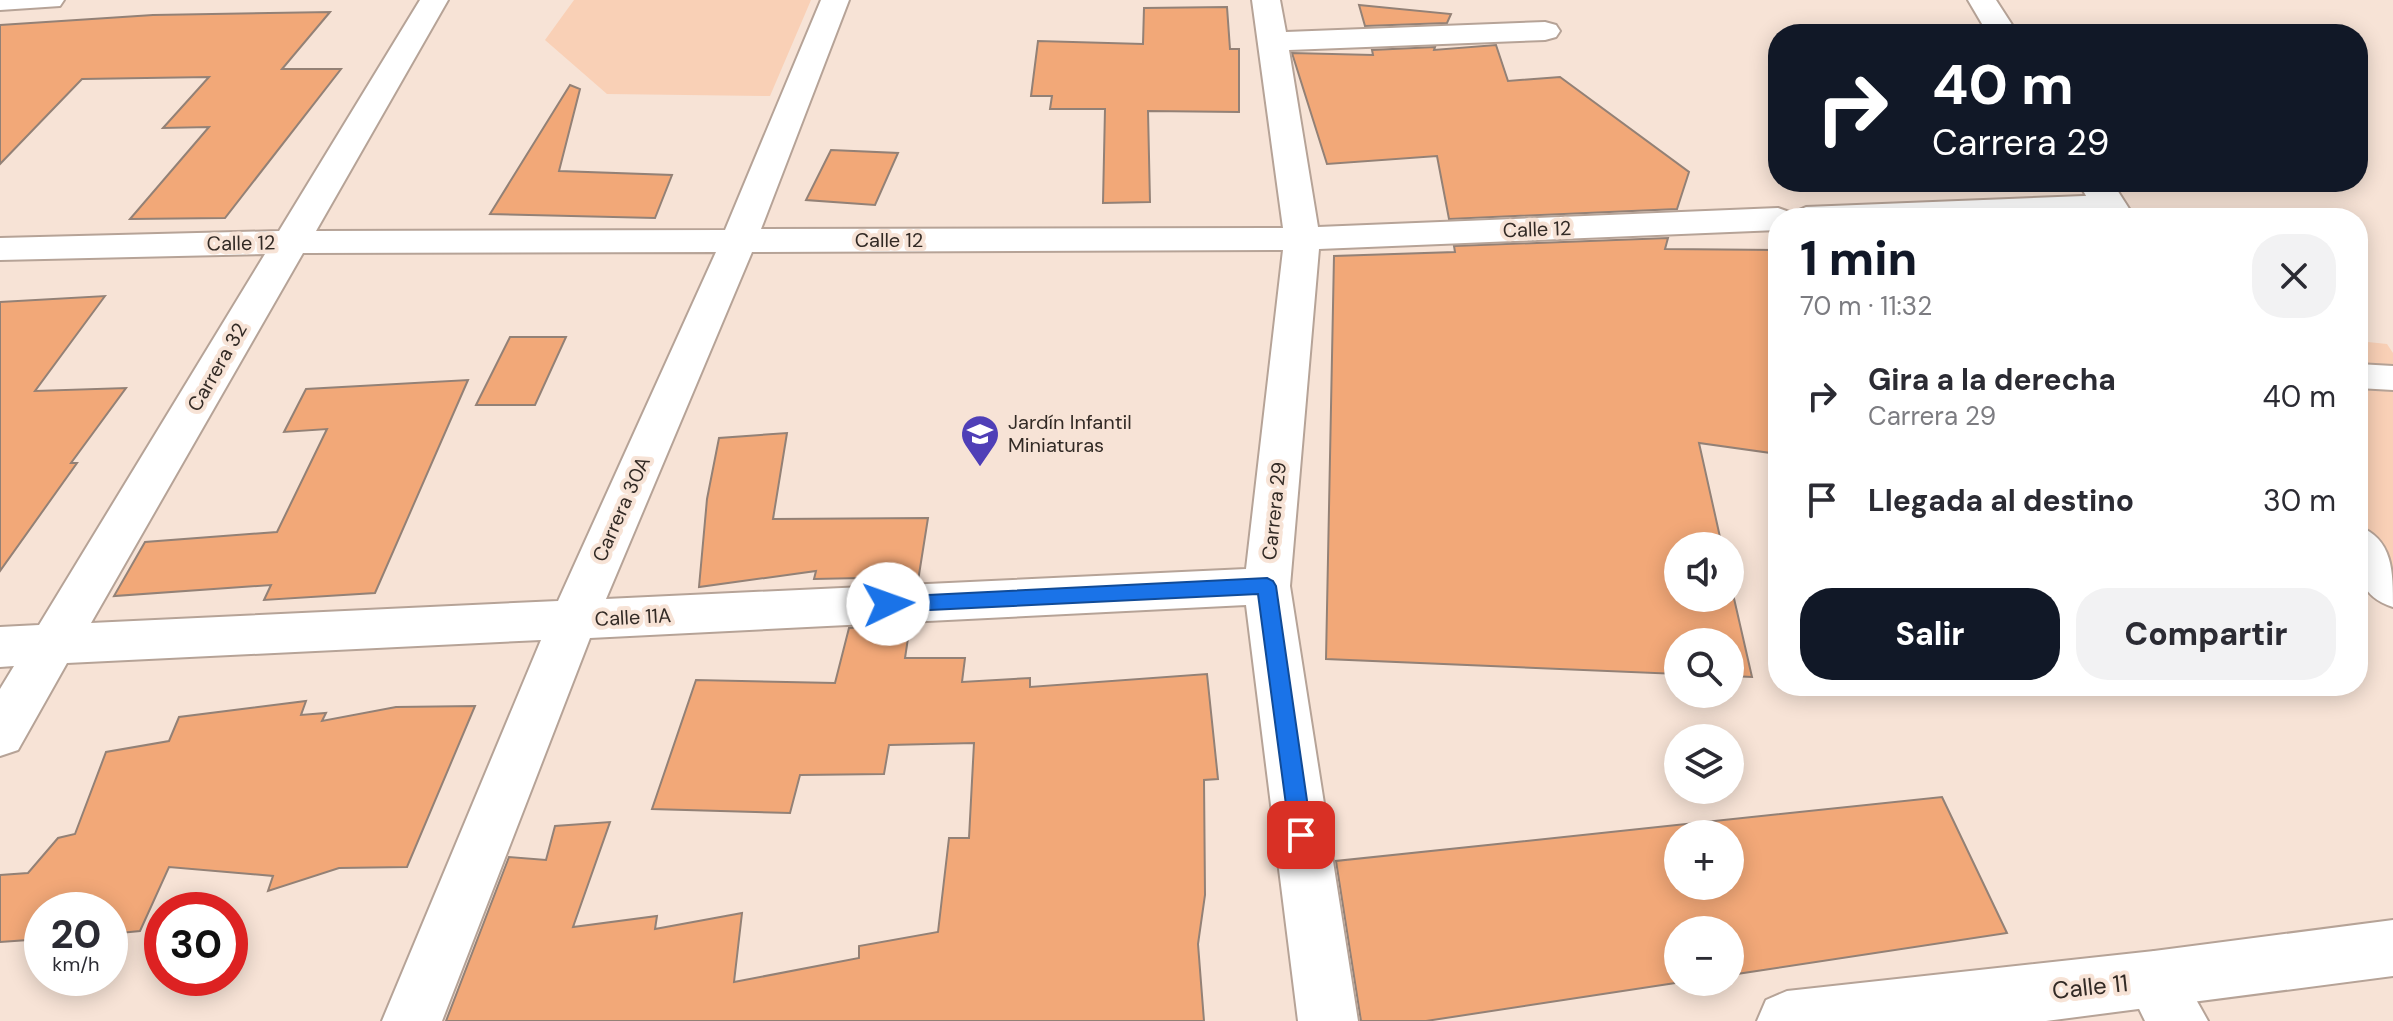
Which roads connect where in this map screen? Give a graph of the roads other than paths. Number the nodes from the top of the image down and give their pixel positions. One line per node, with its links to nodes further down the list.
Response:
1 (50, 0): 6 (street)
2 (434, 0): 15 (street, Carrera 32)
3 (835, 0): 14 (street, Carrera 30A)
4 (1266, 0): 9 (street, Carrera 29)
5 (1982, 0): 7 (street)
6 (0, 1)
7 (1997, 24)
8 (1545, 31): 9 (street)
9 (1272, 42): 13 (street, Carrera 29)
10 (2107, 202): 11 (street)
11 (1994, 208)
12 (1768, 219): 13 (street, Calle 12)
13 (1302, 239): 14 (street, Calle 12); 20 (street, Carrera 29)
14 (739, 240): 15 (street, Calle 12); 22 (street, Carrera 30A)
15 (290, 242): 16 (street, Calle 12); 23 (street, Carrera 32)
16 (0, 249)
17 (2368, 377): 18 (street)
18 (2393, 378)
19 (2368, 556): 21 (street)
20 (1267, 586): 22 (street, Calle 11A); 29 (street, Carrera 29)
21 (2393, 589)
22 (573, 620): 23 (street, Calle 11A); 28 (street, Carrera 30A)
23 (54, 644): 24 (street, Calle 11A); 25 (street, Carrera 32)
24 (0, 647)
25 (0, 734)
26 (2393, 948): 27 (street, Calle 11)
27 (2166, 1001): 30 (street, Calle 11)
28 (412, 1021)
29 (1328, 1021)
30 (1787, 1021)

